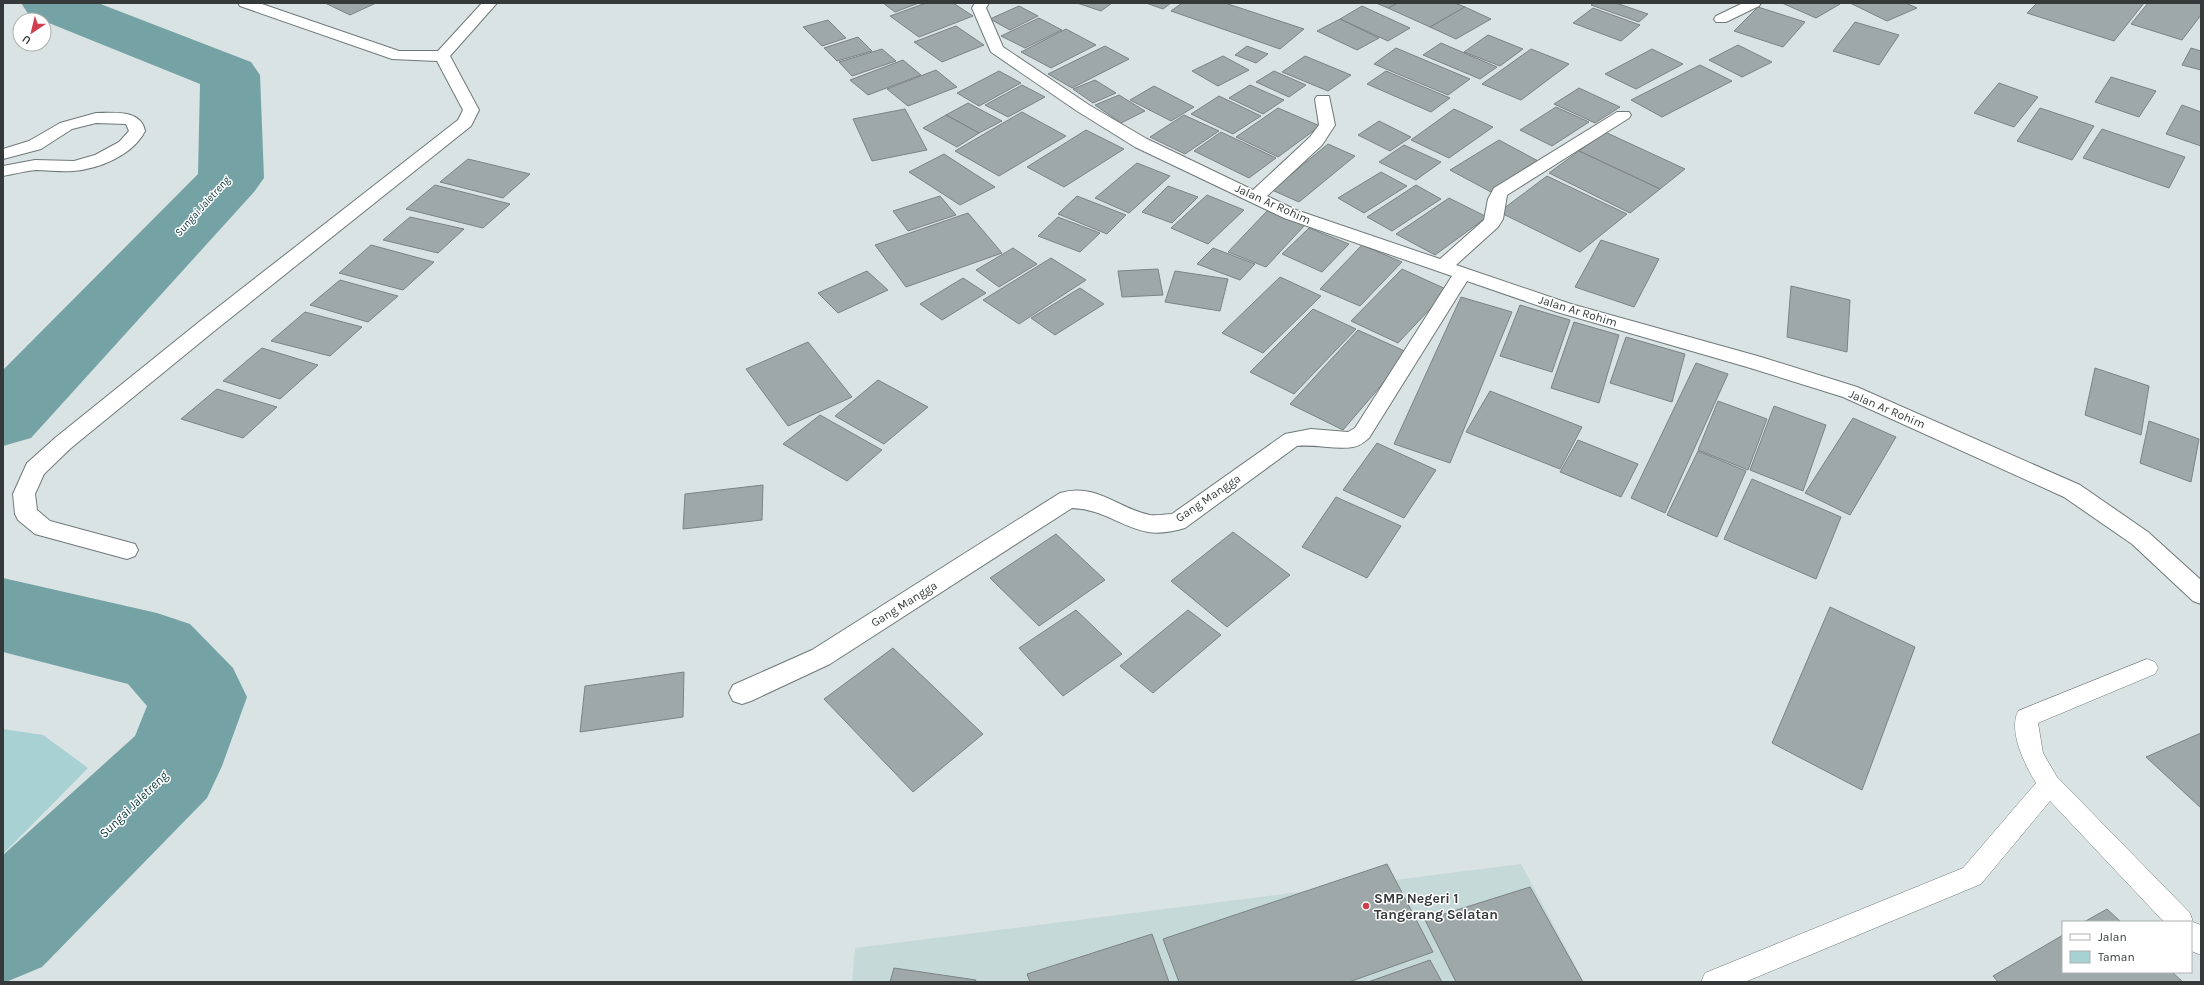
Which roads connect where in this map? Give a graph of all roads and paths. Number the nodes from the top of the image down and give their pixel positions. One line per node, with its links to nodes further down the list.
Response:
1 (245, 3): 6 (street)
2 (490, 3): 6 (street)
3 (982, 3): 11 (street, Jalan Ar Rohim)
4 (1754, 3): 5 (street)
5 (1721, 20)
6 (442, 56): 14 (street)
7 (1323, 99): 11 (street)
8 (1624, 115): 12 (street)
9 (3, 154): 10 (street)
10 (3, 171)
11 (1256, 197): 12 (street, Jalan Ar Rohim)
12 (1442, 267): 13 (street, Jalan Ar Rohim)
13 (1463, 273): 15 (street, Jalan Ar Rohim); 17 (street, Gang Mangga)
14 (127, 550)
15 (2201, 594)
16 (2148, 668): 18 (lane)
17 (742, 693)
18 (2049, 784): 19 (lane); 22 (lane)
19 (2180, 921)
20 (2192, 934): 21 (lane)
21 (2201, 943)
22 (1714, 982)

